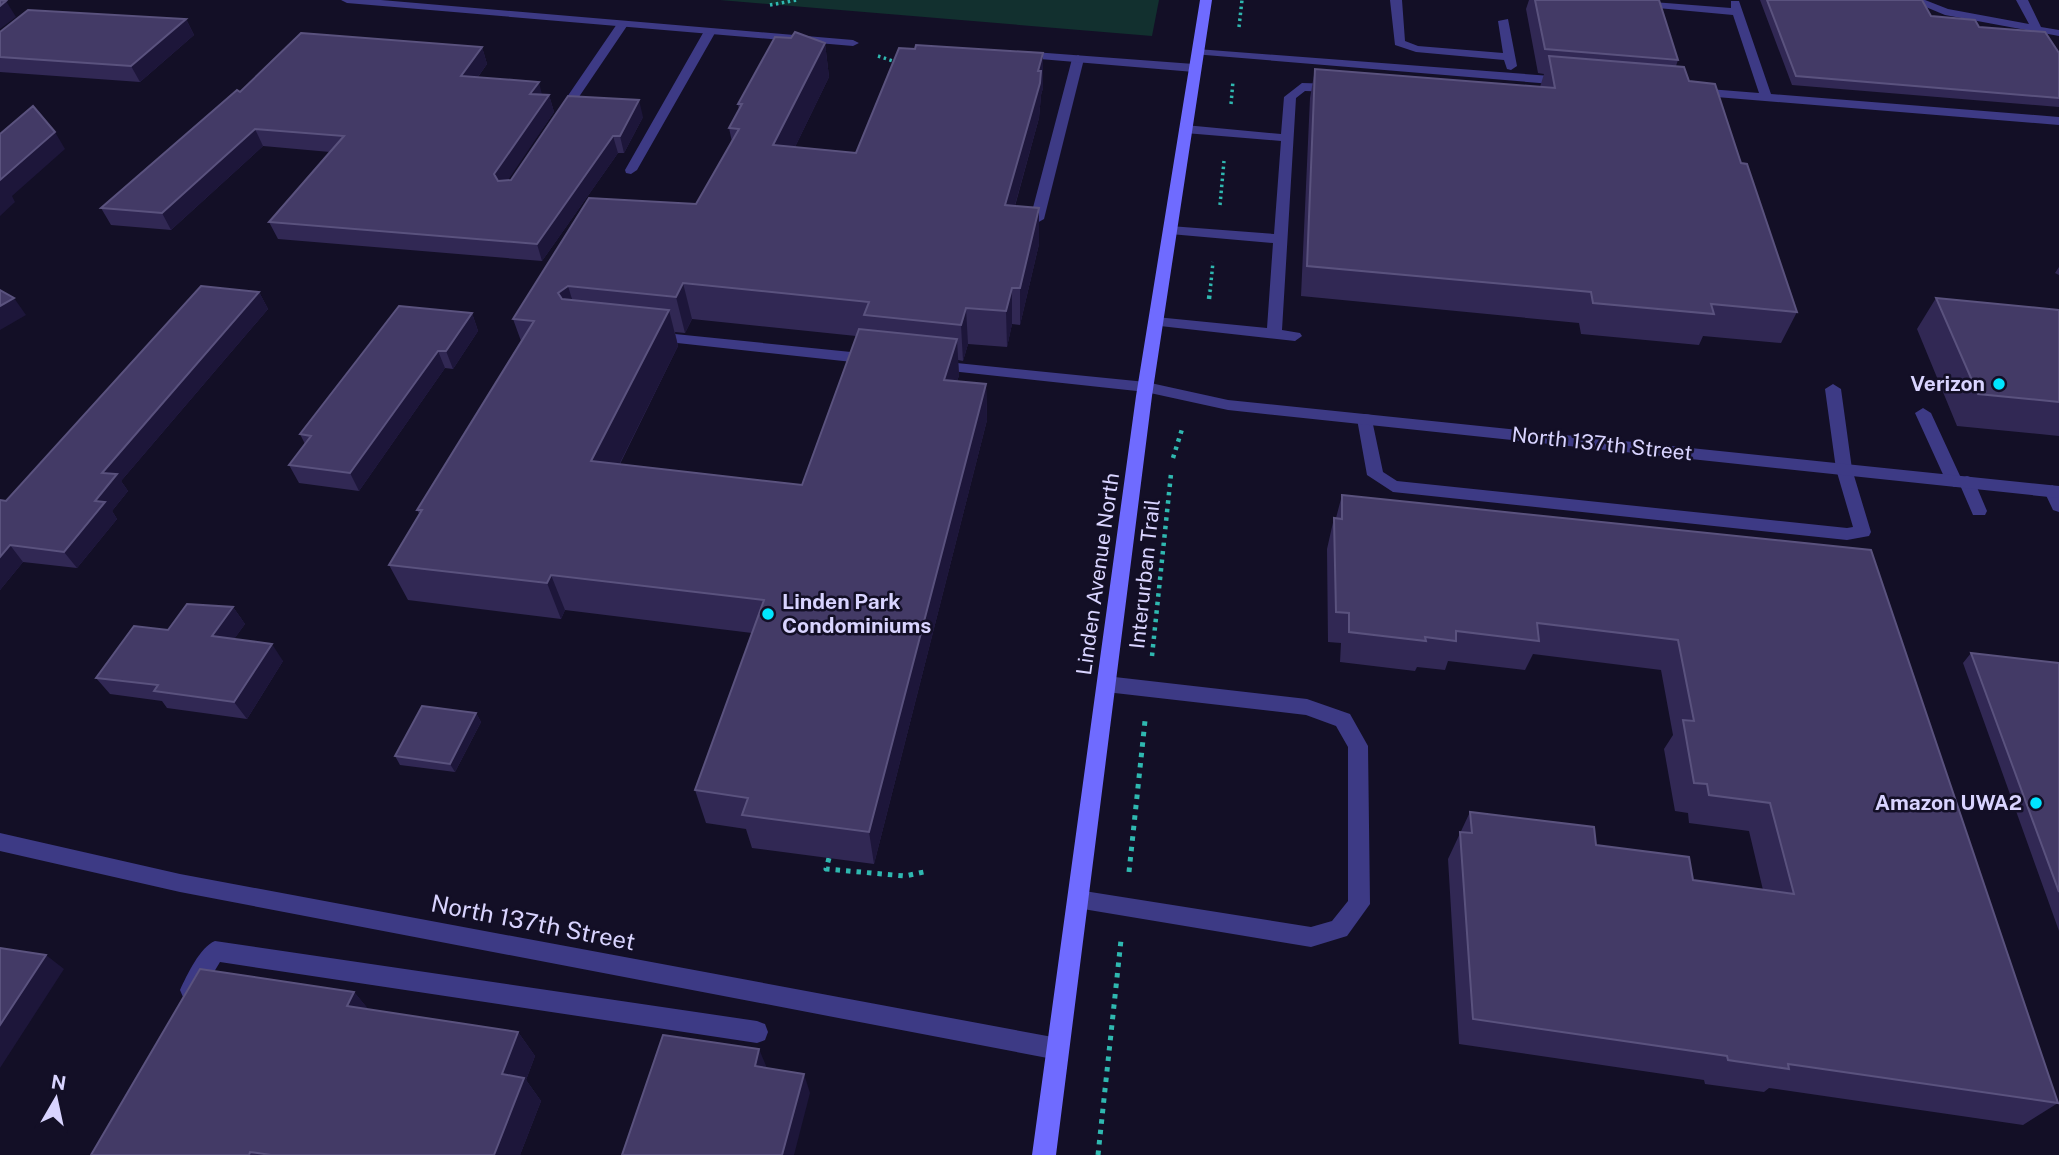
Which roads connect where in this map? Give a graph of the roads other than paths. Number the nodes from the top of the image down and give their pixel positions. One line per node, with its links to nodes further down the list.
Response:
1 (347, 0): 9 (street)
2 (1206, 0): 17 (street, Linden Avenue North)
3 (1396, 0): 15 (street)
4 (1916, 0): 10 (street)
5 (2022, 0): 10 (street)
6 (1628, 3): 7 (street)
7 (1736, 6): 22 (street)
8 (1504, 21): 15 (street)
9 (623, 23): 11 (street); 24 (street)
10 (2037, 30): 12 (street)
11 (709, 33): 13 (street); 27 (street)
12 (2058, 35)
13 (853, 43)
14 (1009, 54): 16 (street)
15 (1510, 57): 18 (street)
16 (1078, 59): 17 (street); 28 (street)
17 (1196, 60): 18 (street); 25 (street, Linden Avenue North)
18 (1513, 77): 19 (street)
19 (1581, 82)
20 (1355, 90): 26 (street)
21 (1688, 91): 22 (street)
22 (1766, 97): 23 (street)
23 (2059, 121)
24 (554, 125)
25 (1185, 129): 26 (street); 29 (street, Linden Avenue North)
26 (1288, 138): 30 (street)
27 (631, 170)
28 (1037, 219)
29 (1170, 230): 30 (street); 31 (street, Linden Avenue North)
30 (1280, 239): 32 (street)
31 (1156, 322): 32 (street); 37 (street, Linden Avenue North)
32 (1273, 334): 34 (street)
33 (645, 336): 35 (street)
34 (1295, 336)
35 (887, 360)
36 (927, 365): 37 (street, North 137th Street)
37 (1146, 387): 40 (street, North 137th Street); 47 (street, Linden Avenue North)
38 (1833, 388): 41 (street)
39 (1923, 413): 42 (street)
40 (1365, 419): 41 (street, North 137th Street); 45 (street)
41 (1844, 469): 42 (street, North 137th Street); 45 (street)
42 (1960, 482): 43 (street, North 137th Street); 44 (street)
43 (2057, 497)
44 (1979, 511)
45 (1863, 532): 46 (street)
46 (1871, 557)
47 (1106, 684): 49 (street, Linden Avenue North); 49 (street)
48 (0, 842): 52 (street, North 137th Street)
49 (1078, 900): 52 (street, Linden Avenue North)
50 (181, 1007): 51 (street)
51 (757, 1032)
52 (1058, 1049): 53 (street, Linden Avenue North)
53 (1044, 1155)

